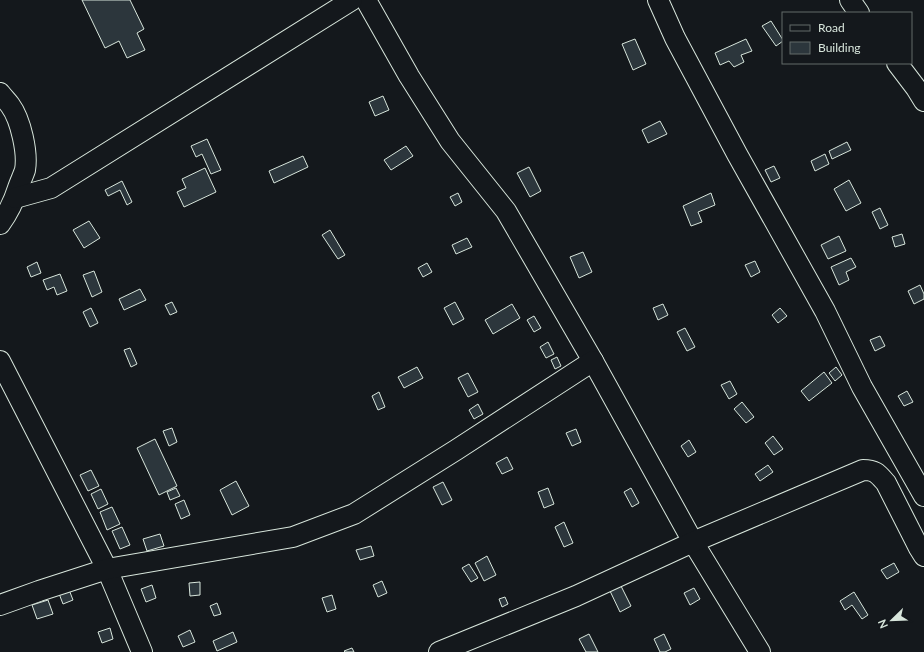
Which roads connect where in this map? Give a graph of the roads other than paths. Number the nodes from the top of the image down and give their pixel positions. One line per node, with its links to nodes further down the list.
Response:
1 (352, 0): 9 (street)
2 (366, 0): 12 (street)
3 (658, 0): 13 (street)
4 (850, 0): 5 (street)
5 (859, 12)
6 (898, 64): 8 (street)
7 (0, 93): 9 (street)
8 (924, 101)
9 (15, 198): 10 (street)
10 (0, 224)
11 (0, 361): 16 (street)
12 (593, 361): 14 (street); 16 (street)
13 (924, 496)
14 (693, 542): 15 (street); 19 (street); 20 (street)
15 (924, 556)
16 (108, 569): 17 (street); 18 (street)
17 (0, 605)
18 (142, 652)
19 (439, 652)
20 (760, 652)

